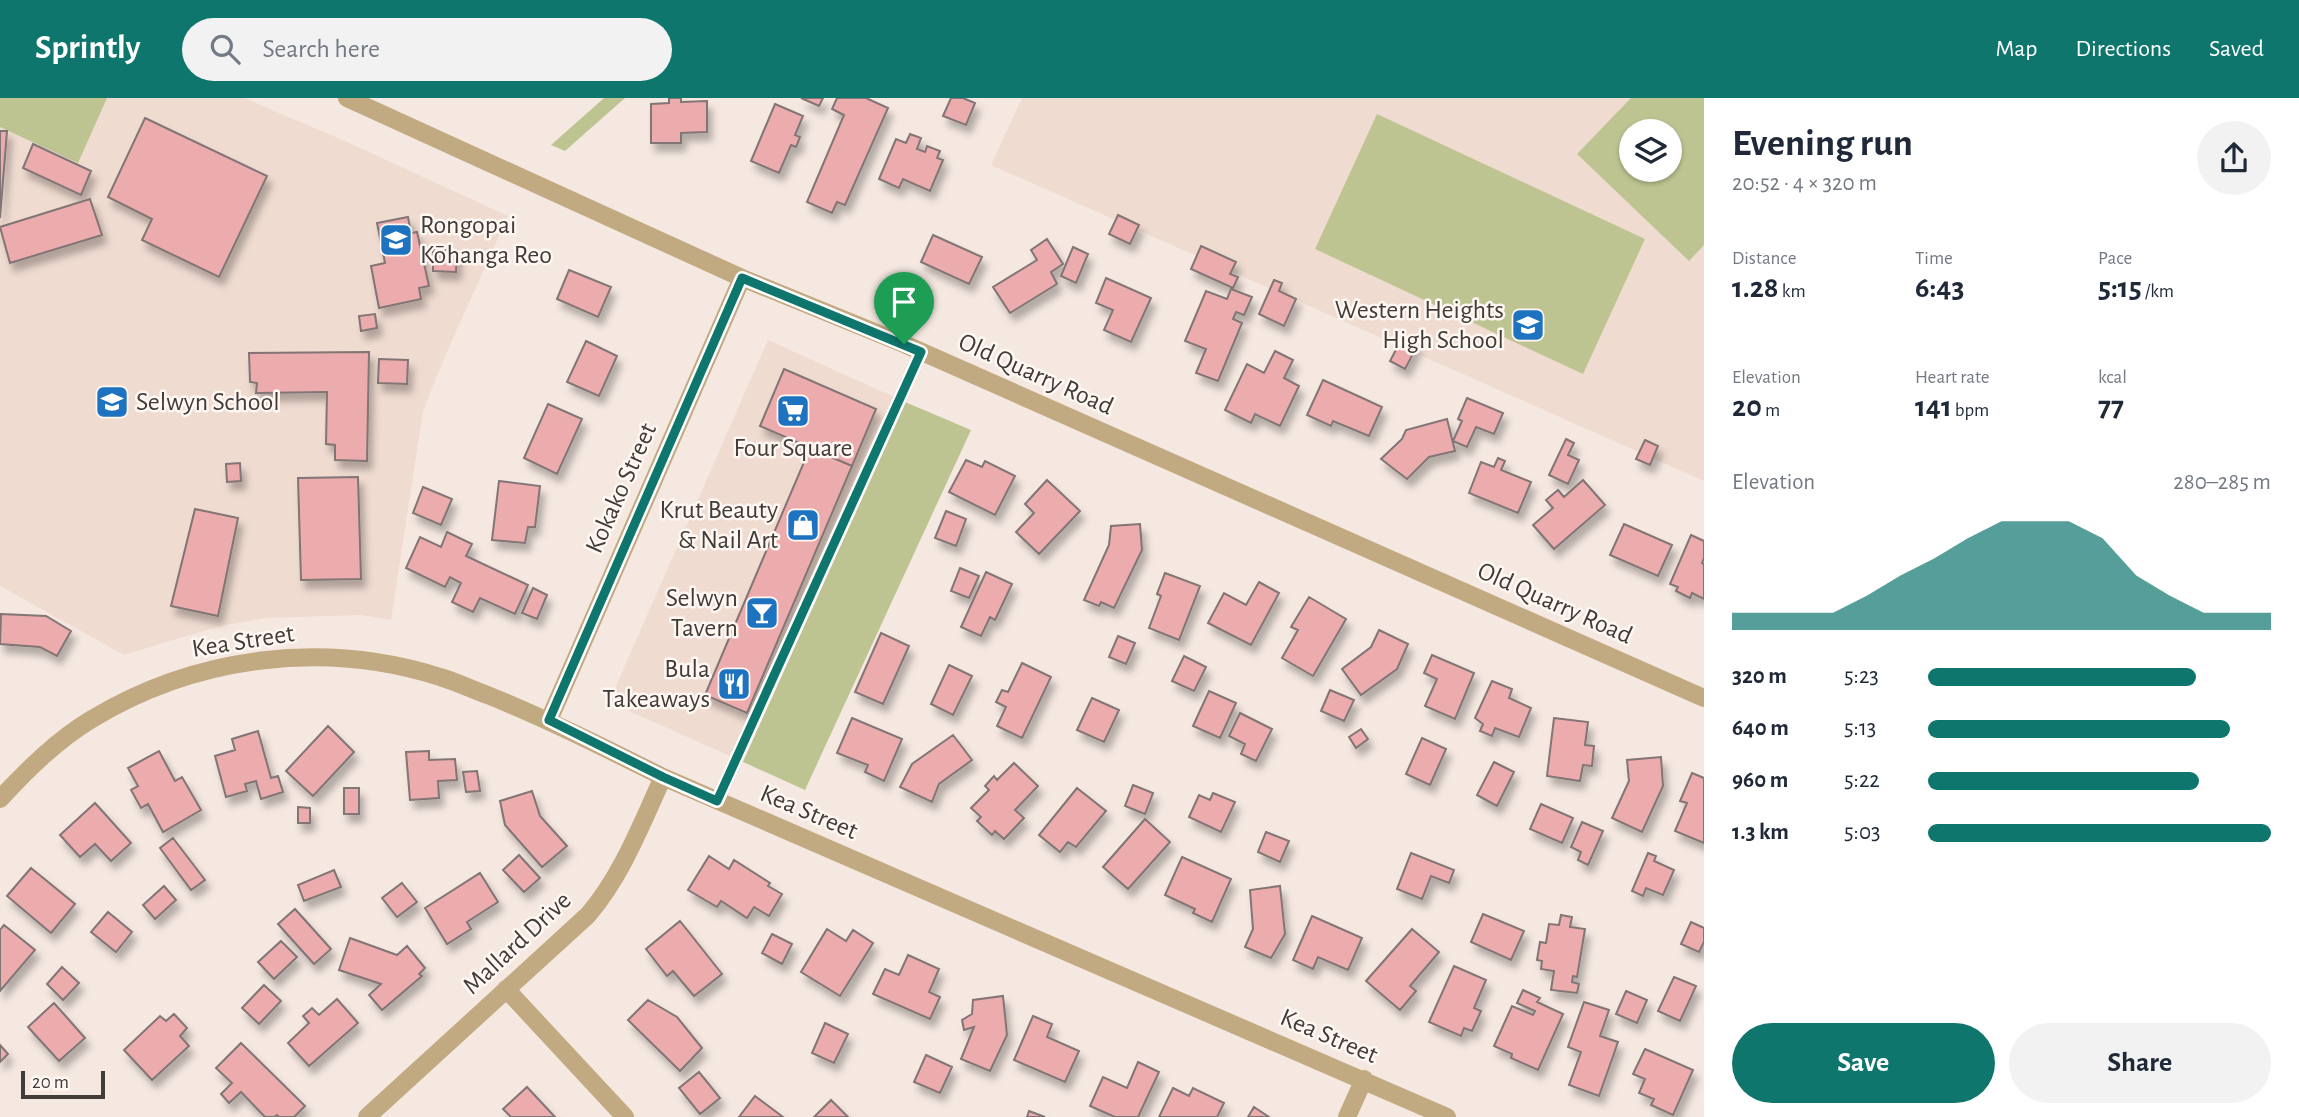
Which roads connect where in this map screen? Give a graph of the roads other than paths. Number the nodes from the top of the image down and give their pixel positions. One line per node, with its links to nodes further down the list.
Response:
1 (347, 98): 2 (street, Old Quarry Road)
2 (742, 278): 3 (street, Old Quarry Road); 5 (street, Kokako Street)
3 (921, 352): 4 (street, Old Quarry Road); 8 (lane)
4 (1704, 698)
5 (549, 720): 6 (street, Kea Street); 7 (street, Kea Street)
6 (663, 777): 8 (street, Kea Street); 9 (street, Mallard Drive)
7 (0, 799)
8 (717, 801): 10 (street, Kea Street)
9 (506, 989): 11 (street, Mallard Drive); 12 (street)
10 (1364, 1079): 13 (street); 14 (street, Kea Street)
11 (367, 1117)
12 (625, 1117)
13 (1347, 1117)
14 (1447, 1117)

